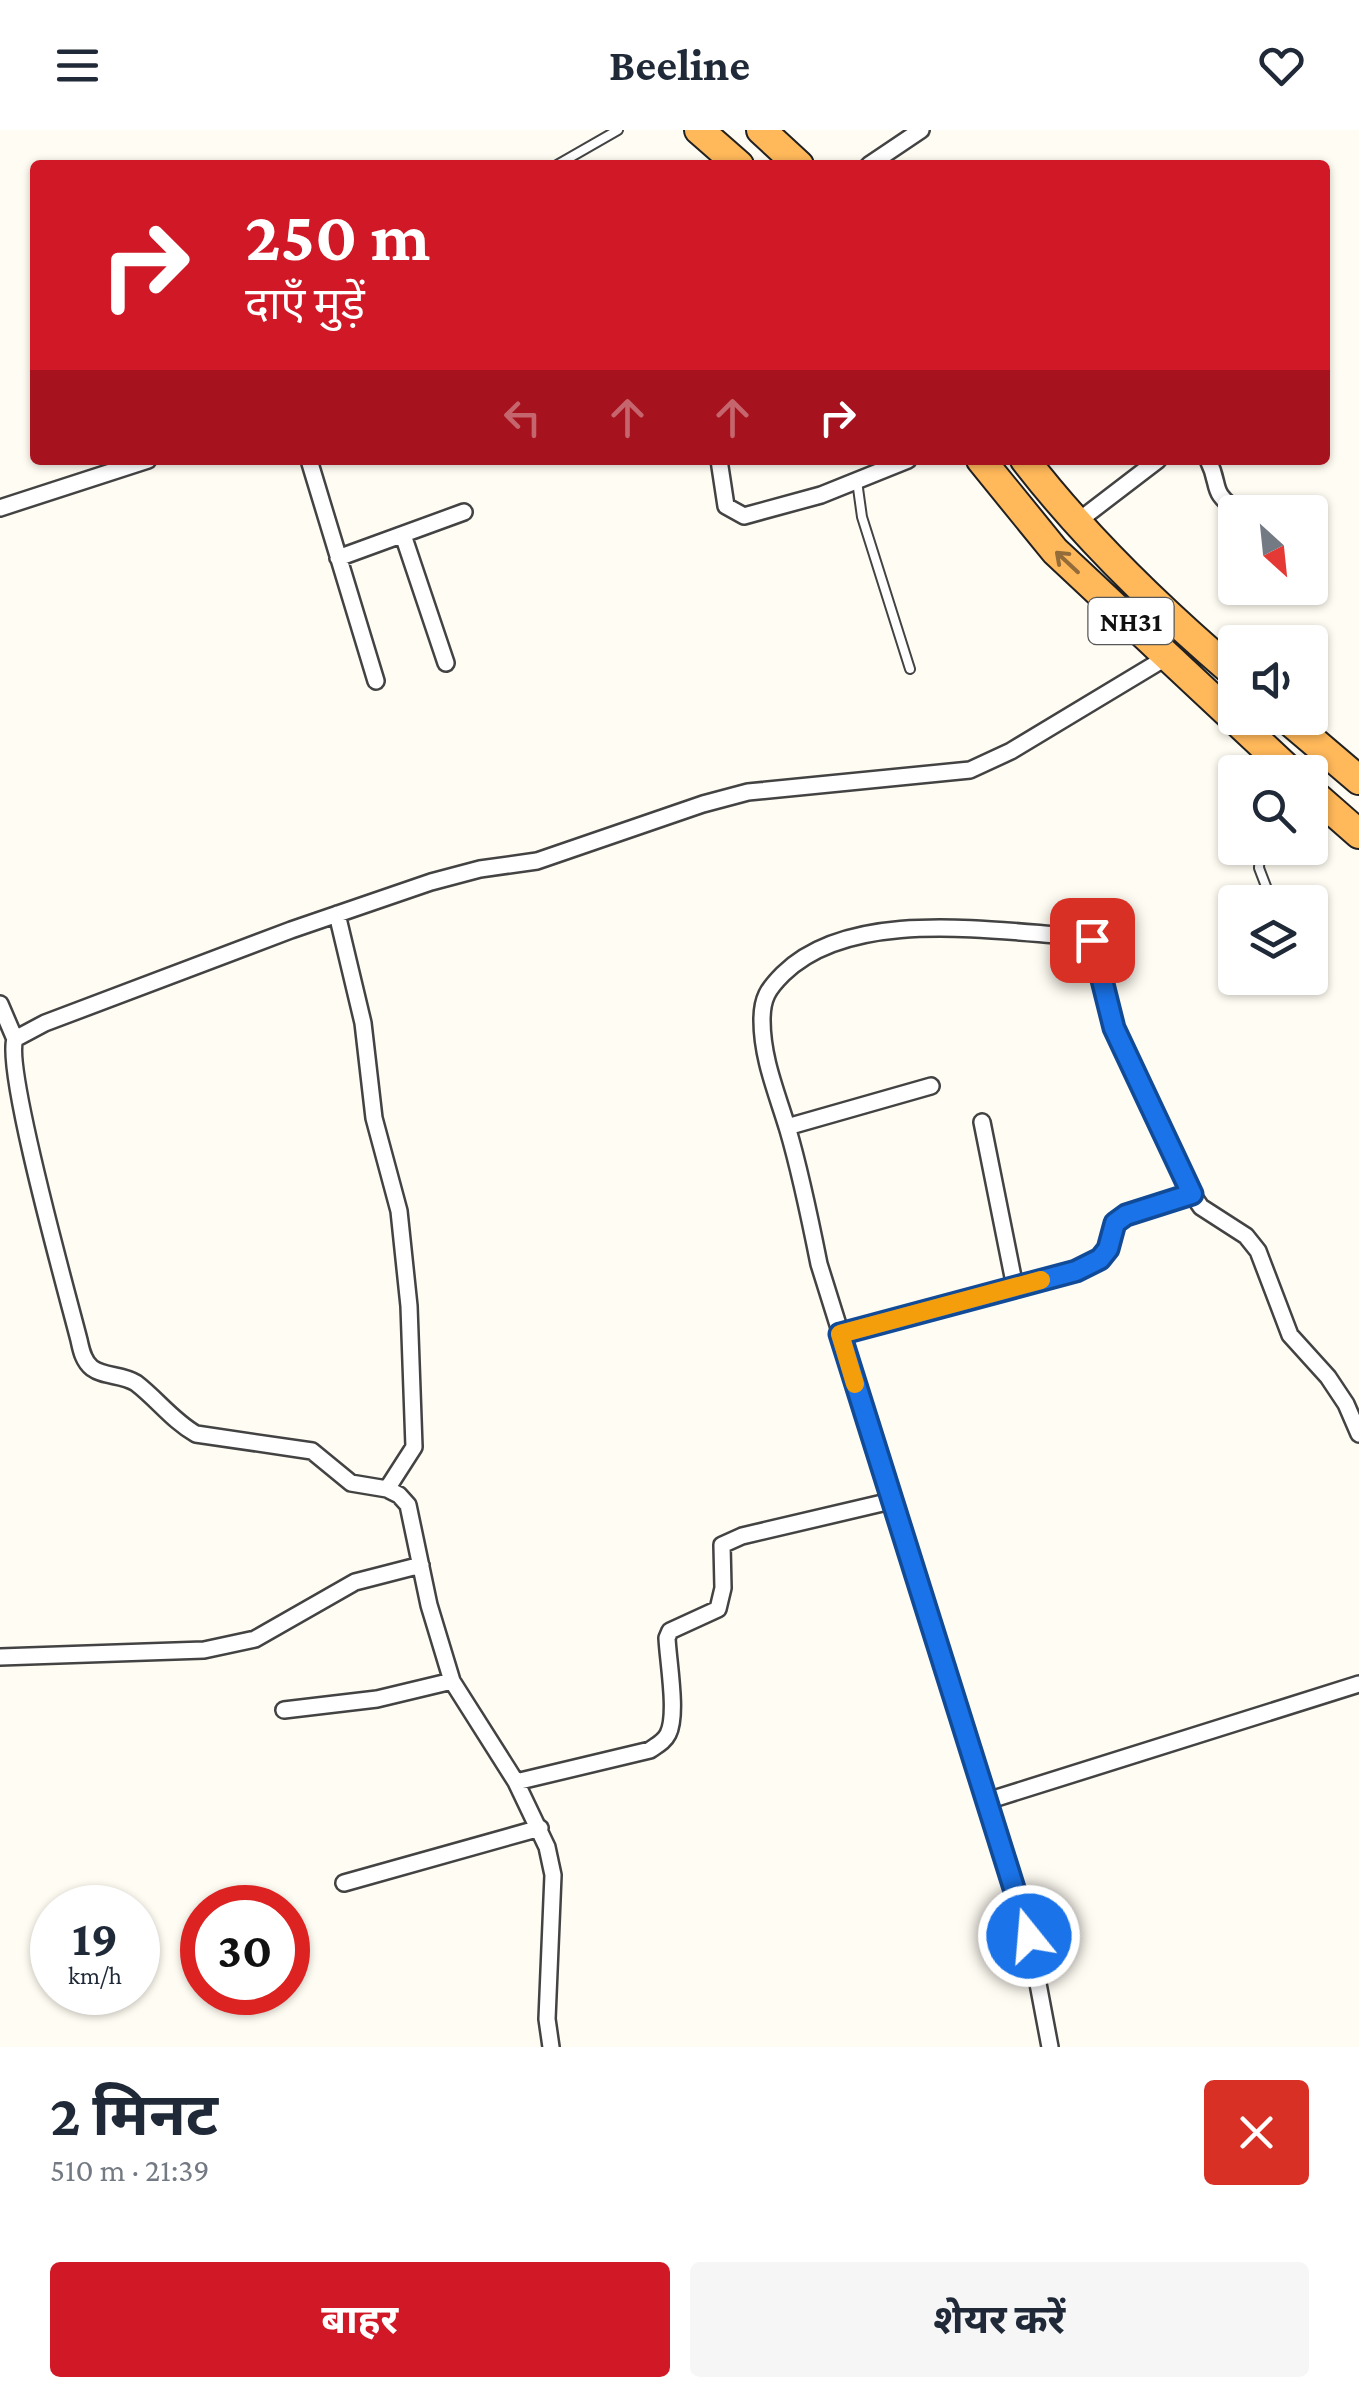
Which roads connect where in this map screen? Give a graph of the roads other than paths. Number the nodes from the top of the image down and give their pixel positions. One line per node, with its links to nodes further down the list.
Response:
1 (618, 130): 5 (lane)
2 (699, 130): 6 (highway)
3 (761, 130): 7 (highway)
4 (922, 130): 8 (street)
5 (566, 160)
6 (732, 160)
7 (794, 160)
8 (877, 160)
9 (133, 465): 19 (street)
10 (310, 465): 23 (street)
11 (721, 465): 17 (street)
12 (896, 465): 17 (street)
13 (985, 465): 25 (highway, NH31, one-way to 13)
14 (1029, 465): 21 (highway, NH31)
15 (1152, 465): 21 (street)
16 (1209, 465): 18 (street)
17 (857, 482): 28 (lane)
18 (1218, 495)
19 (0, 508)
20 (464, 512): 22 (street)
21 (1078, 522): 24 (highway, NH31)
22 (403, 535): 23 (street); 27 (street)
23 (338, 558): 29 (street)
24 (1193, 638): 25 (street); 26 (highway, NH31)
25 (1169, 657): 31 (highway, NH31); 35 (street)
26 (1218, 659)
27 (446, 663)
28 (910, 669)
29 (376, 681)
30 (1308, 735): 32 (highway)
31 (1273, 755)
32 (1355, 771)
33 (1328, 807): 34 (highway)
34 (1359, 834)
35 (336, 914): 37 (street); 45 (street)
36 (0, 1004): 37 (street)
37 (15, 1039): 45 (street)
38 (931, 1086): 40 (street)
39 (982, 1122): 42 (street)
40 (787, 1127): 41 (street); 43 (street)
41 (1192, 1194): 42 (street); 44 (street)
42 (1015, 1287): 43 (street)
43 (840, 1334): 46 (street)
44 (1359, 1434)
45 (387, 1489): 47 (street)
46 (891, 1501): 52 (street); 53 (street)
47 (421, 1565): 48 (street); 49 (street)
48 (0, 1657)
49 (452, 1681): 51 (street); 52 (street)
50 (1359, 1684): 53 (street)
51 (284, 1710)
52 (516, 1782): 54 (street)
53 (988, 1801): 57 (street)
54 (540, 1828): 55 (street); 56 (street)
55 (344, 1882)
56 (551, 2047)
57 (1050, 2047)

